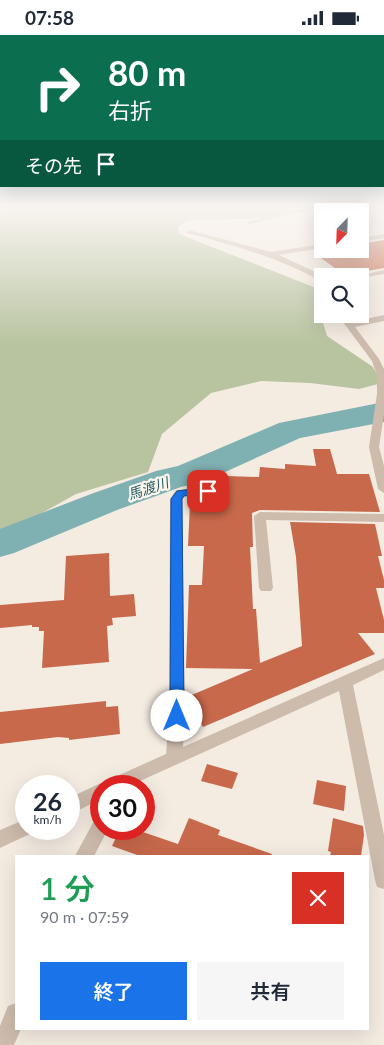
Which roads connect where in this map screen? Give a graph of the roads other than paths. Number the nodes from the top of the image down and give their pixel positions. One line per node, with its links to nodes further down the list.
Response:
1 (261, 251): 3 (street)
2 (288, 251): 3 (street)
3 (269, 254): 6 (street)
4 (384, 272): 5 (street)
5 (369, 274)
6 (314, 275)
7 (384, 318): 8 (street)
8 (350, 325): 9 (street)
9 (383, 394): 10 (street)
10 (380, 461): 11 (street)
11 (384, 489)
12 (208, 491): 17 (street)
13 (384, 518): 14 (street)
14 (266, 587)
15 (384, 665): 16 (street)
16 (345, 683): 17 (street); 23 (street)
17 (174, 758): 18 (street)
18 (141, 775)
19 (15, 832): 20 (street)
20 (0, 839)
21 (93, 840): 22 (street)
22 (85, 855)
23 (384, 880)
24 (15, 1016): 25 (street)
25 (3, 1045)

